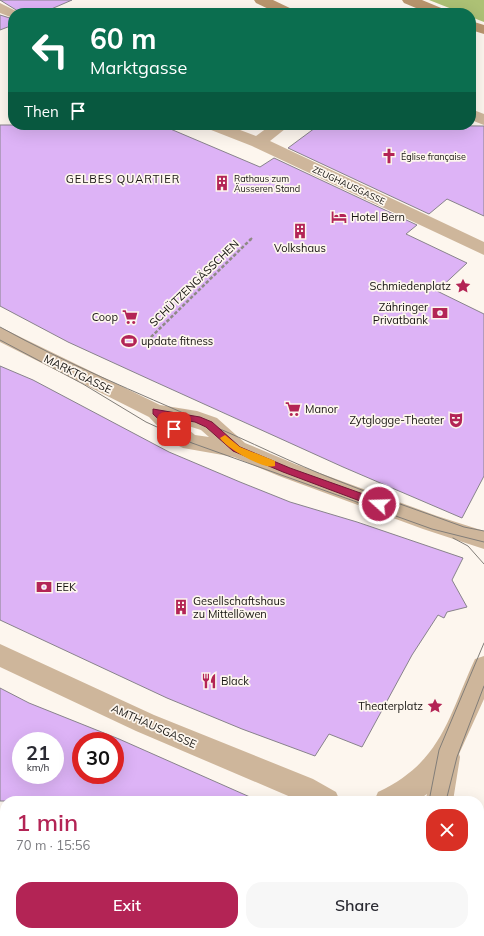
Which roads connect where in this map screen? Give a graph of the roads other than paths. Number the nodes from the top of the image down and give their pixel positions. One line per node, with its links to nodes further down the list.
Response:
1 (261, 0): 3 (street)
2 (409, 0): 4 (street)
3 (278, 8)
4 (429, 8)
5 (226, 130): 7 (street, ZEUGHAUSGASSE)
6 (275, 130): 7 (street)
7 (258, 142): 8 (street, ZEUGHAUSGASSE)
8 (484, 249)
9 (0, 334): 10 (street, MARKTGASSE)
10 (484, 540)
11 (0, 655): 14 (street, AMTHAUSGASSE)
12 (484, 667): 13 (street)
13 (452, 742): 15 (street); 16 (street)
14 (311, 796)
15 (399, 796)
16 (440, 796)

